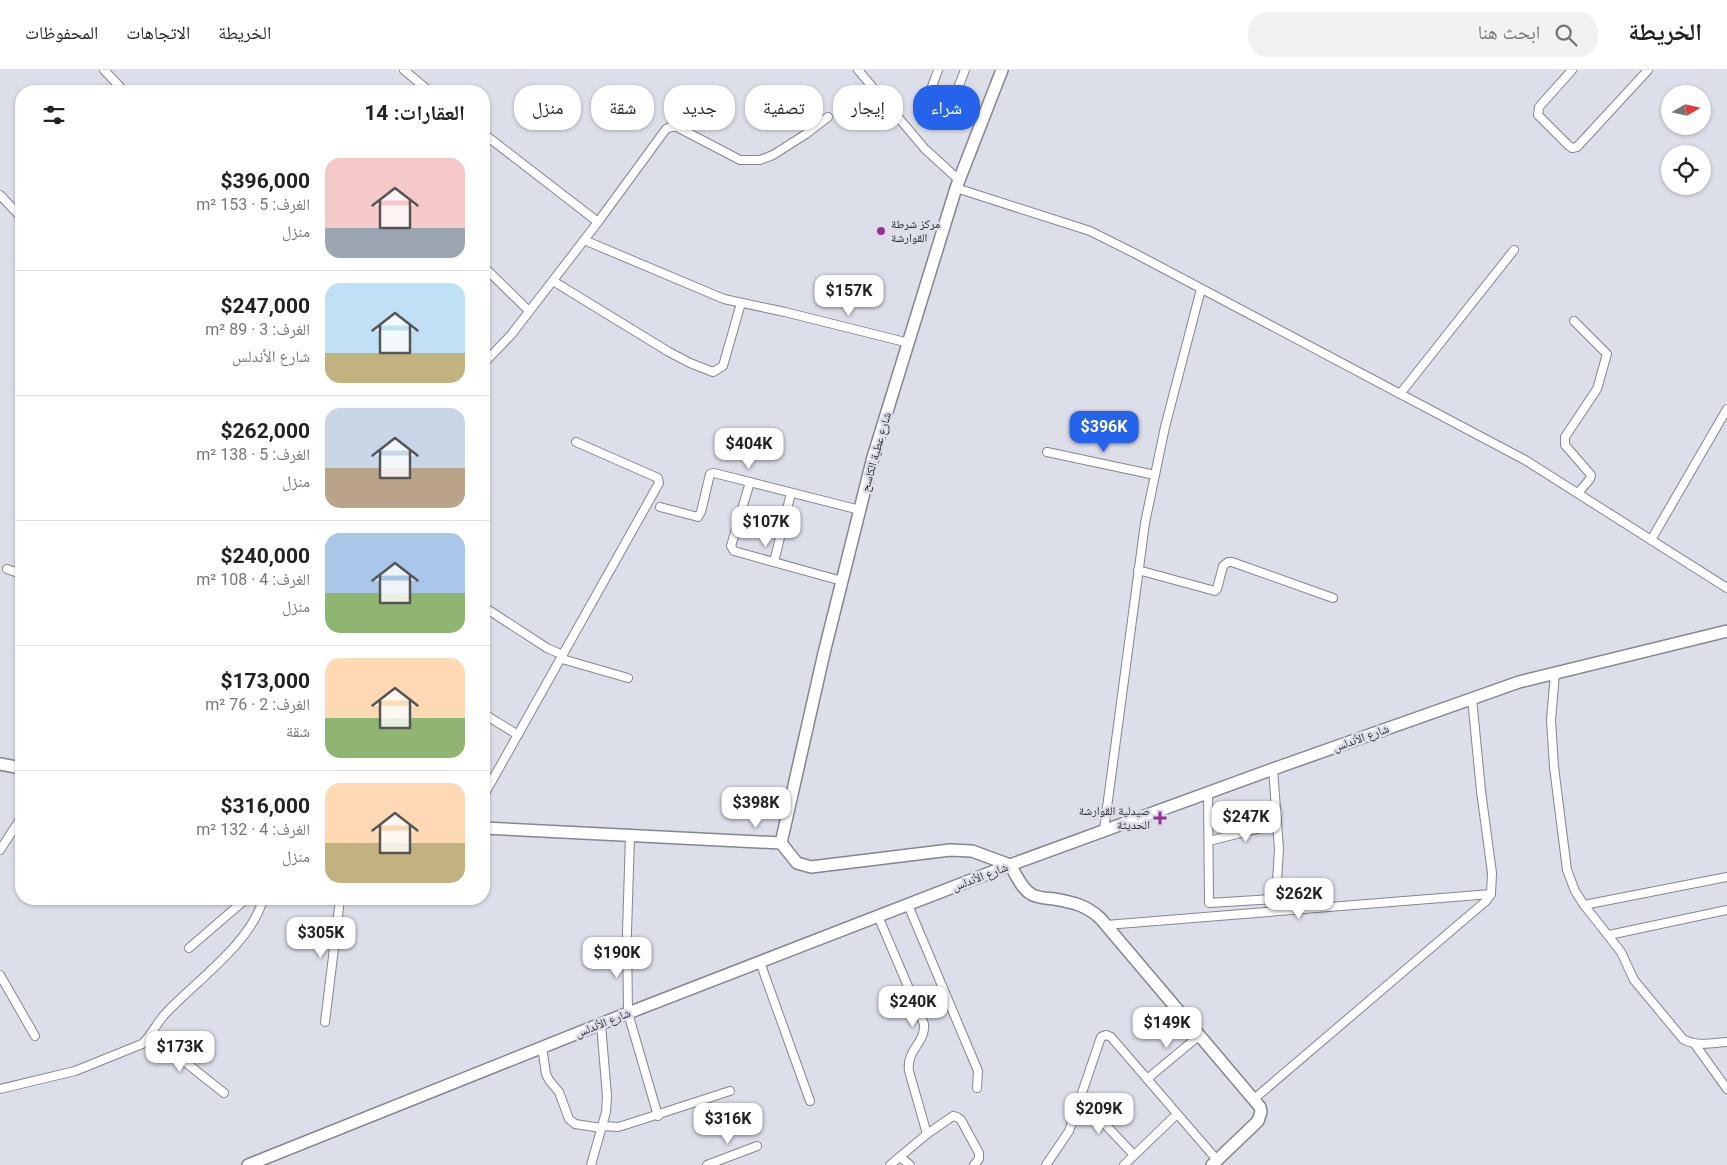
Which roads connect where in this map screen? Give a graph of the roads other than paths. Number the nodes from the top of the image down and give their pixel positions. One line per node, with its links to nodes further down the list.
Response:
1 (104, 70): 9 (street)
2 (404, 70): 10 (street)
3 (858, 70): 15 (street)
4 (938, 70): 11 (street)
5 (965, 70): 12 (street)
6 (1002, 70): 15 (main road, شارع عطية الكاسح)
7 (1572, 70): 8 (street)
8 (1648, 70)
9 (118, 85)
10 (422, 85)
11 (932, 85)
12 (959, 85)
13 (828, 117): 18 (street)
14 (490, 139): 18 (street)
15 (958, 184): 23 (street); 27 (main road, شارع عطية الكاسح)
16 (0, 195): 17 (street)
17 (15, 211)
18 (598, 222): 19 (street)
19 (584, 240): 22 (street); 24 (street)
20 (1514, 250): 29 (street)
21 (490, 273): 25 (street)
22 (553, 280): 24 (street); 25 (street)
23 (1201, 288): 29 (street); 33 (street)
24 (740, 304): 27 (street)
25 (529, 311): 28 (street)
26 (1574, 321): 36 (street)
27 (909, 343): 38 (main road, شارع عطية الكاسح)
28 (490, 357)
29 (1400, 394): 36 (street)
30 (1727, 409): 39 (street)
31 (576, 442): 49 (street)
32 (1047, 452): 33 (street)
33 (1155, 475): 42 (street)
34 (750, 482): 35 (street); 37 (street); 40 (street)
35 (791, 493): 38 (street); 40 (street)
36 (1578, 493): 39 (street)
37 (660, 507)
38 (860, 510): 44 (main road, شارع عطية الكاسح)
39 (1651, 540): 45 (street)
40 (774, 562): 44 (street)
41 (7, 569): 43 (street)
42 (1138, 570): 46 (street); 63 (street)
43 (15, 572)
44 (842, 580): 66 (main road, شارع عطية الكاسح)
45 (1727, 588)
46 (1333, 598)
47 (490, 611): 49 (street)
48 (1727, 632): 50 (main road, شارع الأندلس)
49 (562, 657): 51 (street); 54 (street)
50 (1555, 673): 52 (main road, شارع الأندلس); 75 (street)
51 (628, 678)
52 (1472, 698): 57 (main road, شارع الأندلس); 70 (street)
53 (490, 718): 54 (street)
54 (518, 735): 58 (street)
55 (0, 764): 56 (main road)
56 (15, 767)
57 (1273, 769): 59 (main road, شارع الأندلس); 60 (street)
58 (490, 784)
59 (1208, 793): 63 (main road, شارع الأندلس); 65 (street)
60 (1277, 824): 65 (street); 65 (street)
61 (15, 827): 67 (street)
62 (490, 828): 64 (main road)
63 (1104, 830): 68 (main road, شارع الأندلس)
64 (630, 836): 66 (main road); 83 (street)
65 (1209, 841)
66 (781, 843): 68 (main road)
67 (0, 850)
68 (1010, 865): 74 (main road, شارع الأندلس); 78 (main road)
69 (1727, 877): 75 (street)
70 (1491, 894): 78 (street); 99 (street)
71 (239, 905): 80 (street)
72 (262, 905): 86 (street)
73 (339, 905): 84 (street)
74 (908, 905): 77 (main road, شارع الأندلس); 93 (street)
75 (1584, 905): 79 (street)
76 (1727, 910): 79 (street)
77 (878, 916): 81 (main road, شارع الأندلس); 104 (street)
78 (1106, 925): 88 (main road)
79 (1609, 935): 90 (street)
80 (189, 948)
81 (760, 962): 83 (main road, شارع الأندلس); 100 (street)
82 (0, 975): 87 (street)
83 (628, 1013): 85 (main road, شارع الأندلس); 102 (street)
84 (325, 1022)
85 (602, 1024): 91 (main road, شارع الأندلس); 103 (street)
86 (150, 1035): 94 (street); 96 (street)
87 (35, 1036)
88 (1200, 1036): 92 (street); 99 (main road)
89 (1727, 1042): 90 (street)
90 (1694, 1043): 95 (street)
91 (542, 1047): 103 (street); 109 (main road, شارع الأندلس)
92 (1147, 1079): 98 (street); 101 (street)
93 (977, 1088)
94 (0, 1089)
95 (1727, 1089)
96 (224, 1092)
97 (730, 1092): 102 (street)
98 (1081, 1099): 106 (street); 115 (street)
99 (1254, 1099): 108 (main road)
100 (810, 1101)
101 (1177, 1114): 106 (street); 108 (street)
102 (658, 1116): 103 (street)
103 (602, 1127): 110 (street)
104 (927, 1134): 107 (street); 114 (street)
105 (756, 1146): 111 (street)
106 (1134, 1155): 116 (street)
107 (900, 1157): 112 (street); 113 (street)
108 (1215, 1162)
109 (248, 1165)
110 (591, 1165)
111 (707, 1165)
112 (890, 1165)
113 (910, 1165)
114 (974, 1165)
115 (1046, 1165)
116 (1124, 1165)

